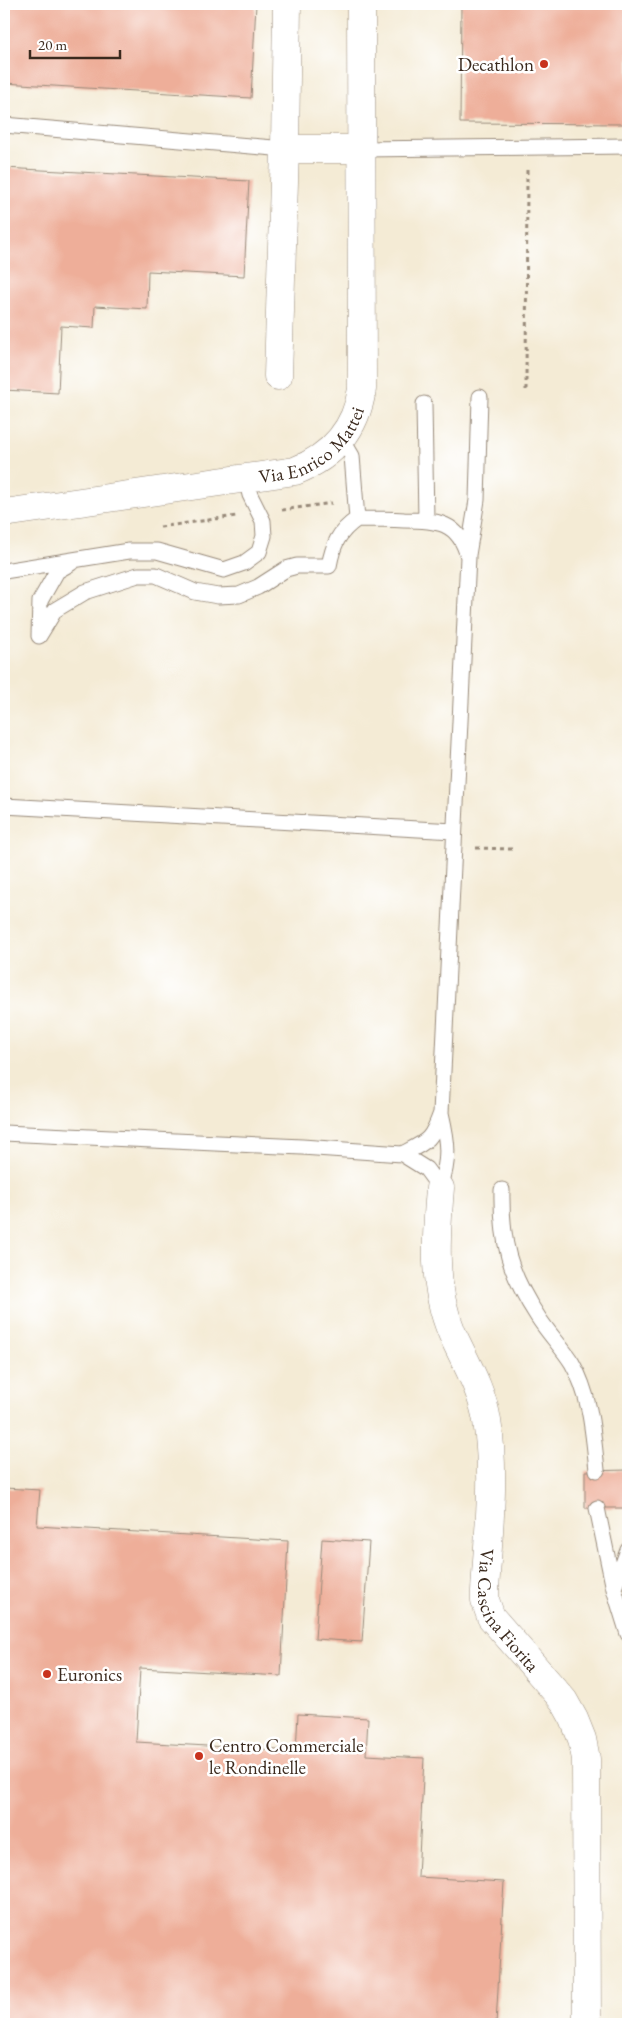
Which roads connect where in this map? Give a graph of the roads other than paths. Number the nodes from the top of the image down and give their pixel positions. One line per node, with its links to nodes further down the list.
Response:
1 (287, 4): 5 (street)
2 (361, 4): 6 (street, Via Enrico Mattei)
3 (4, 125): 5 (lane)
4 (628, 146): 6 (lane)
5 (286, 149): 6 (street); 7 (street)
6 (361, 149): 10 (street, Via Enrico Mattei)
7 (278, 376)
8 (480, 397): 15 (lane)
9 (424, 404): 14 (lane)
10 (342, 439): 11 (street, Via Enrico Mattei); 13 (lane)
11 (246, 478): 12 (street, Via Enrico Mattei); 16 (lane)
12 (4, 513)
13 (357, 519): 14 (lane); 16 (lane)
14 (426, 520): 15 (lane)
15 (468, 557): 19 (lane)
16 (79, 559): 17 (lane)
17 (4, 571)
18 (4, 806): 19 (lane)
19 (454, 831): 20 (lane)
20 (441, 1113): 22 (lane); 23 (lane)
21 (4, 1133): 22 (lane)
22 (402, 1154): 23 (lane)
23 (440, 1188): 30 (street, Via Cascina Fiorita)
24 (502, 1190): 25 (lane)
25 (597, 1470)
26 (597, 1508): 28 (lane)
27 (628, 1550): 28 (lane)
28 (614, 1588): 29 (lane)
29 (628, 1634)
30 (587, 2024)

